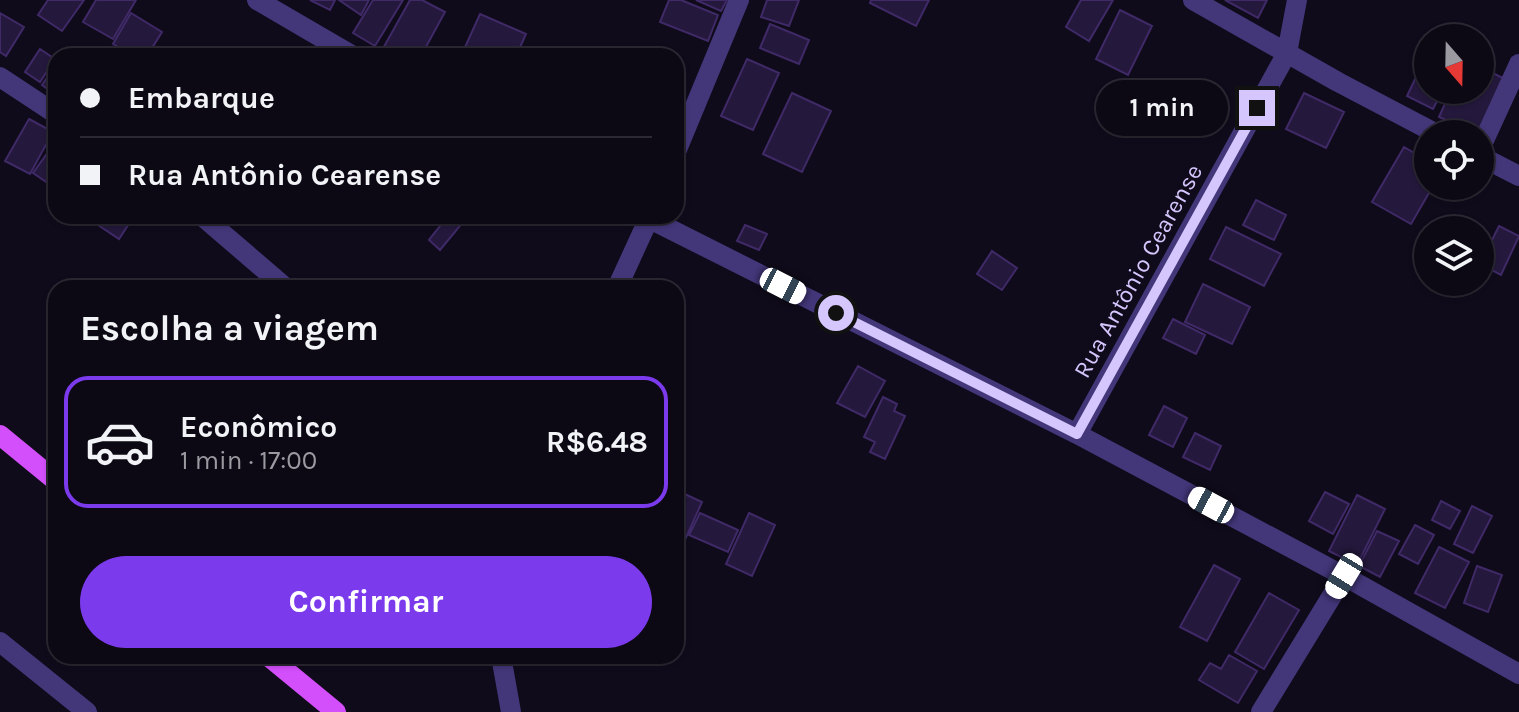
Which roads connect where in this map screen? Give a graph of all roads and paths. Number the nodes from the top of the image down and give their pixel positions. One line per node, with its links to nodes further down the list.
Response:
1 (257, 0): 5 (street)
2 (739, 0): 12 (street)
3 (1193, 0): 6 (street)
4 (1297, 0): 6 (street, Rua Antônio Cearense)
5 (339, 48)
6 (1287, 53): 11 (street); 20 (street, Rua Antônio Cearense)
7 (1519, 64): 10 (street)
8 (0, 77): 9 (street)
9 (48, 109)
10 (1493, 120)
11 (1414, 122)
12 (684, 133)
13 (1494, 163): 14 (street)
14 (1519, 176)
15 (211, 224): 18 (street)
16 (644, 224): 19 (street)
17 (661, 224): 20 (street)
18 (277, 280)
19 (620, 280)
20 (1077, 434): 23 (street)
21 (0, 435): 22 (main road)
22 (48, 474)
23 (1344, 576): 27 (street); 31 (street)
24 (0, 642): 28 (street)
25 (278, 664): 29 (main road)
26 (502, 664): 30 (street)
27 (1519, 674)
28 (87, 712)
29 (336, 712)
30 (511, 712)
31 (1261, 712)

